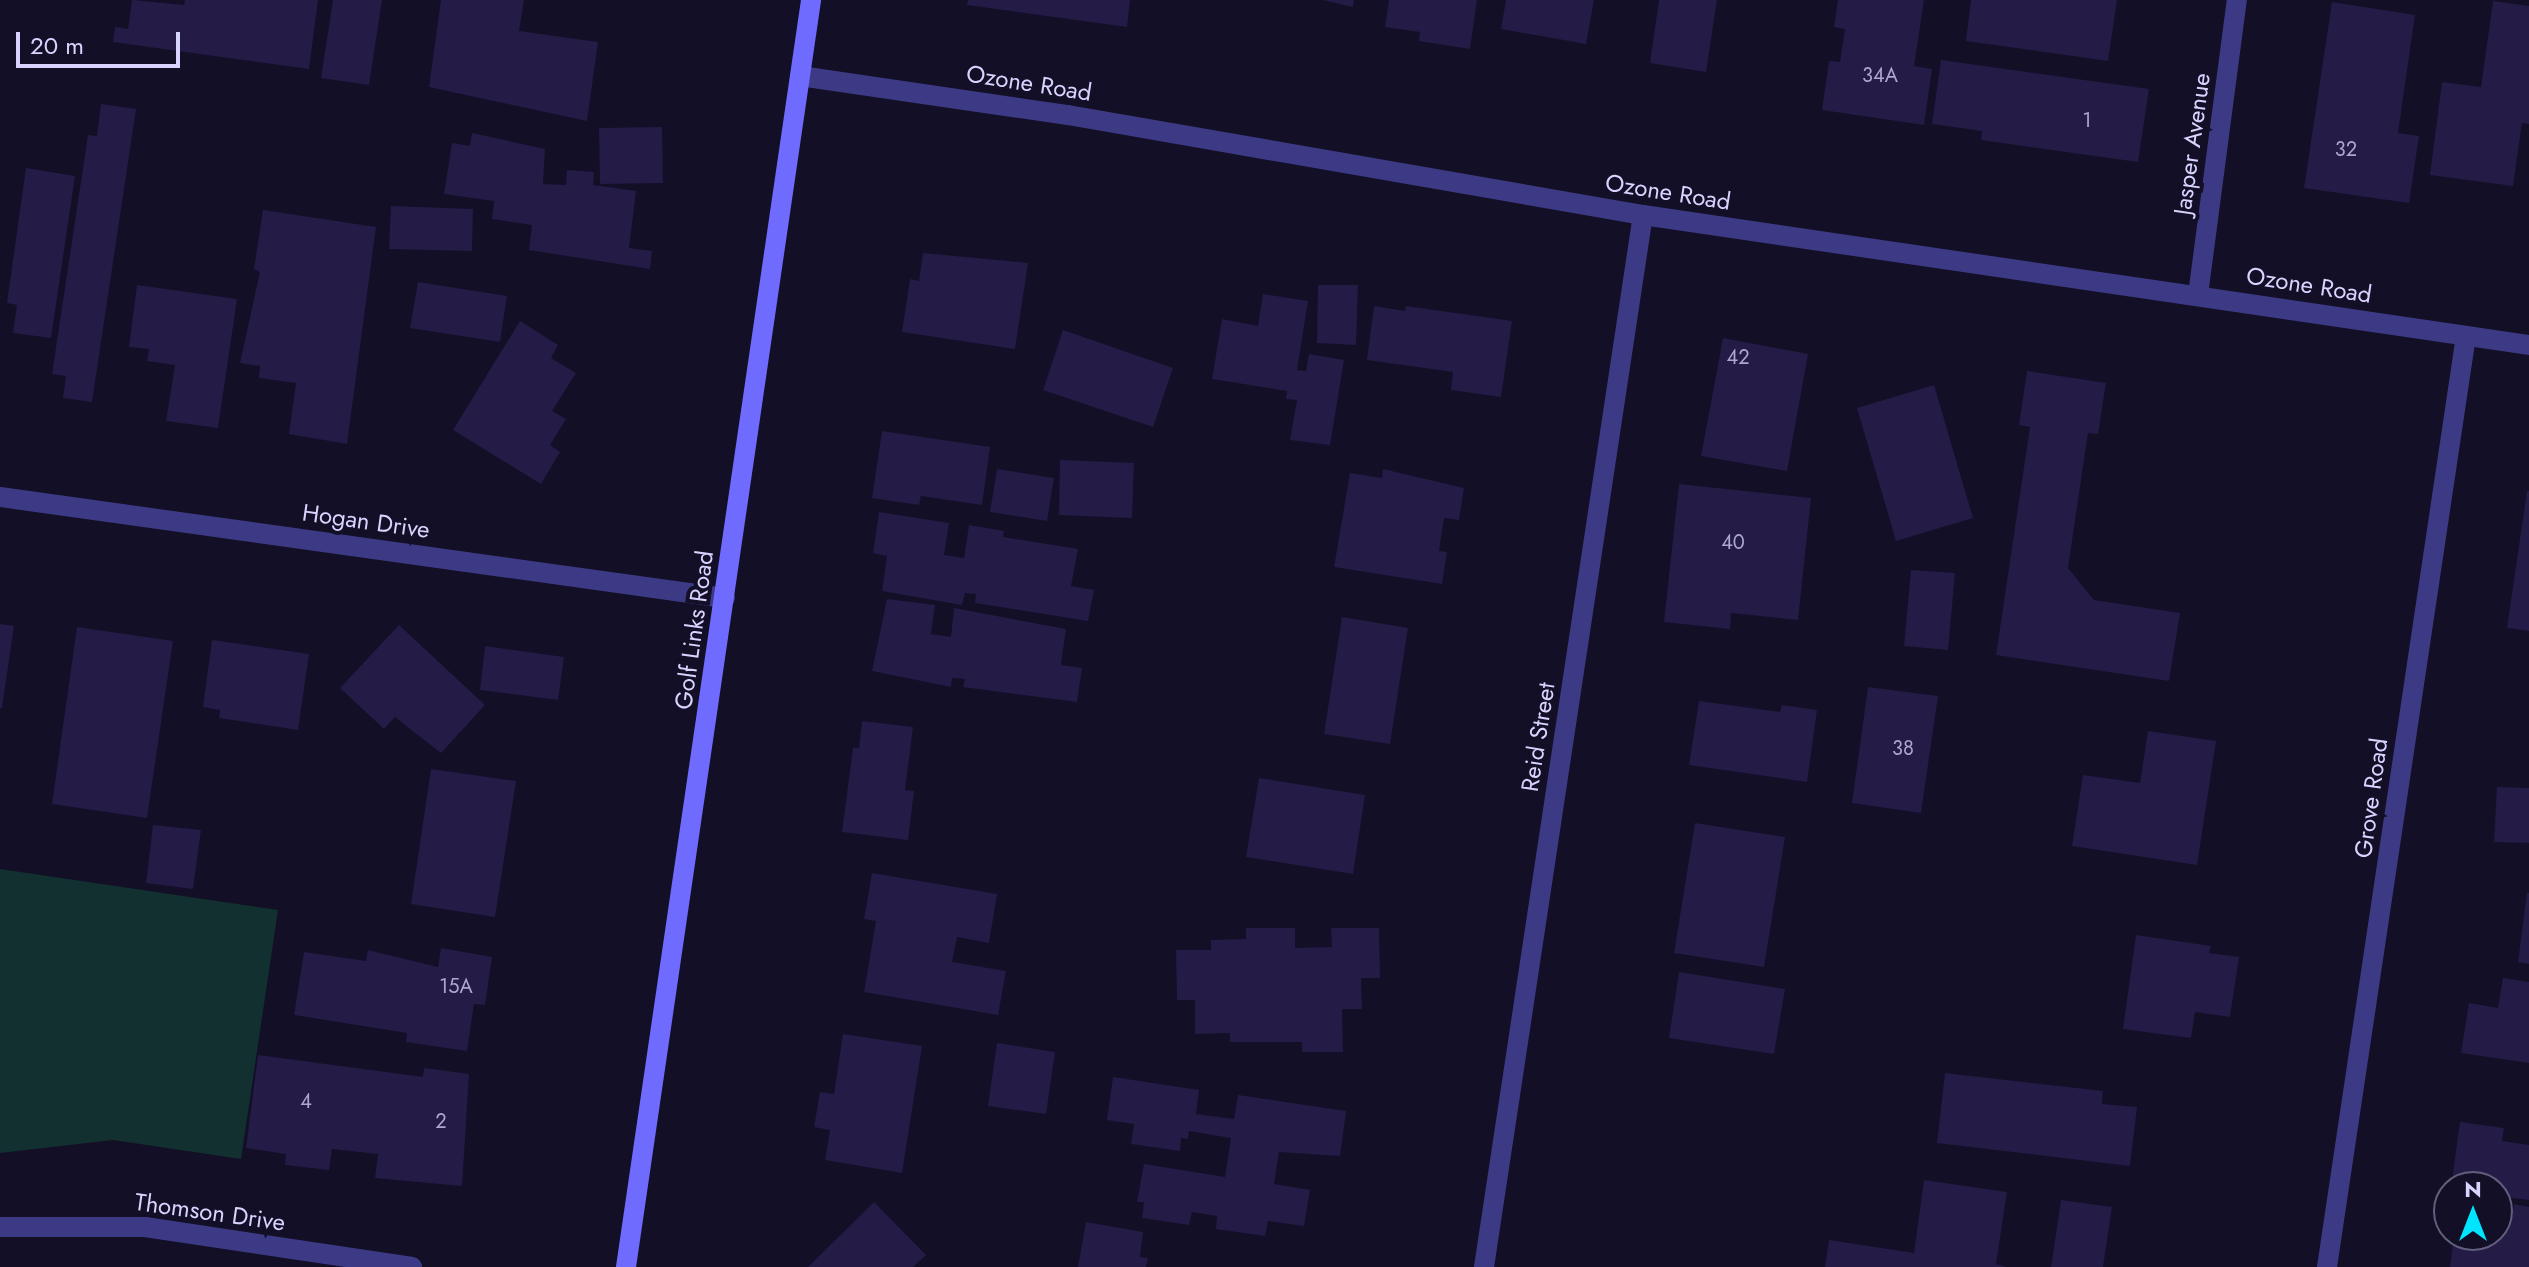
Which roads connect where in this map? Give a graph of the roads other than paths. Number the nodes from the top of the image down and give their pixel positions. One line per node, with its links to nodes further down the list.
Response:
1 (811, 0): 3 (main road, Golf Links Road)
2 (2237, 0): 5 (street, Jasper Avenue)
3 (800, 76): 4 (street, Ozone Road); 9 (main road, Golf Links Road)
4 (1643, 215): 5 (street, Ozone Road); 13 (street, Reid Street)
5 (2198, 295): 6 (street, Ozone Road)
6 (2466, 336): 7 (street, Ozone Road); 14 (street, Grove Road)
7 (2529, 345)
8 (0, 497): 9 (street, Hogan Drive)
9 (725, 598): 12 (main road, Golf Links Road)
10 (0, 1227): 11 (street, Thomson Drive)
11 (412, 1267)
12 (626, 1267)
13 (1484, 1267)
14 (2327, 1267)

